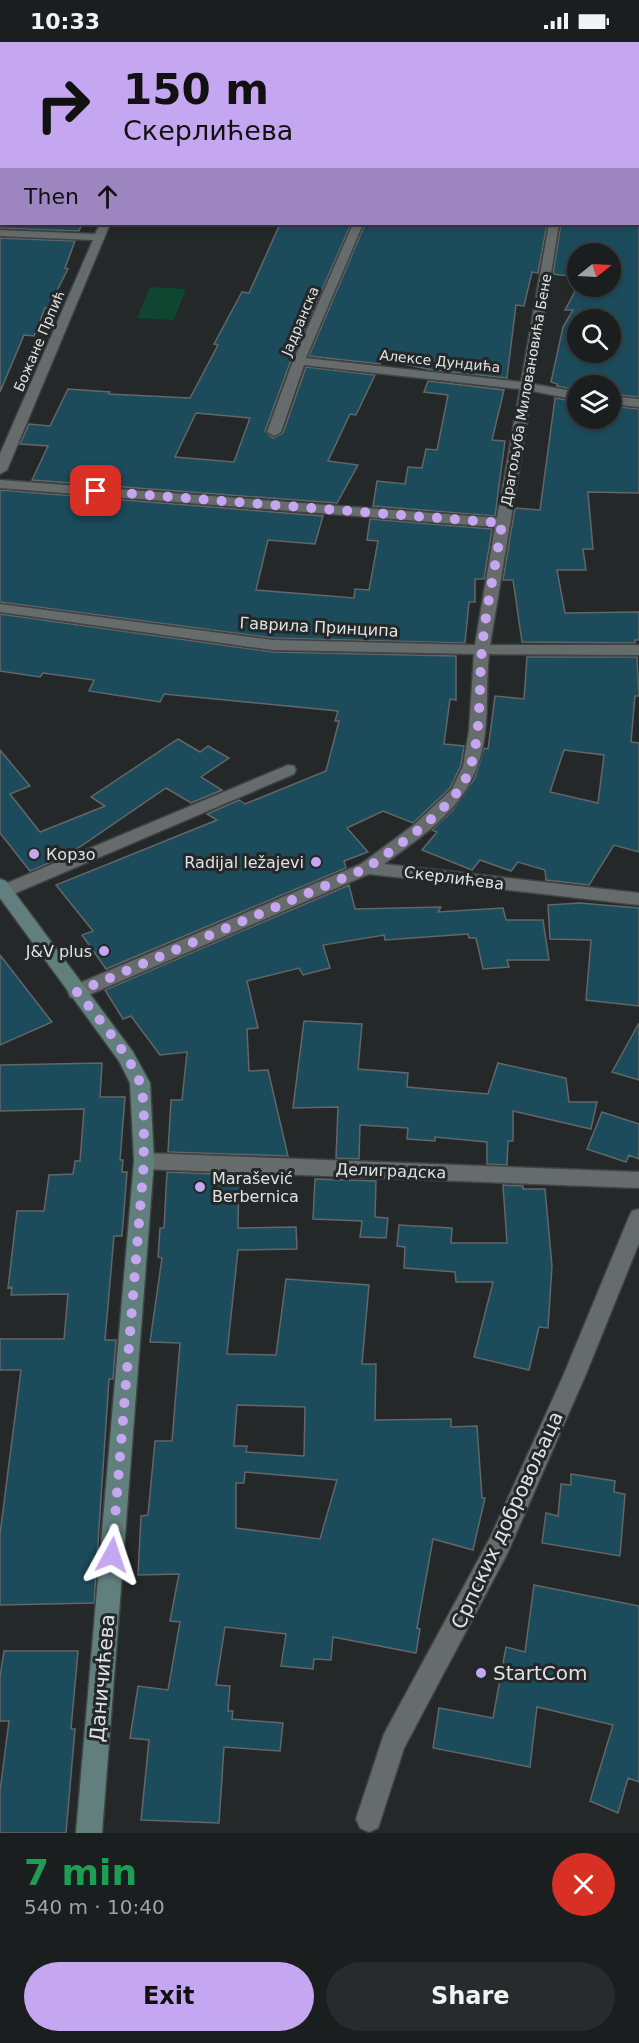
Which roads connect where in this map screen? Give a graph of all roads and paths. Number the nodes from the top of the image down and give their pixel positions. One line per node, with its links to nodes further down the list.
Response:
1 (105, 225): 5 (street, Божане Прпић)
2 (358, 225): 6 (street, Јадранска)
3 (554, 225): 7 (street, Драгољуба Миловановића Бене)
4 (0, 233): 5 (street)
5 (99, 237): 12 (street, Божане Прпић)
6 (299, 361): 7 (street, Алексе Дундића); 11 (street, Јадранска)
7 (528, 387): 8 (street, Алексе Дундића); 14 (street, Драгољуба Миловановића Бене)
8 (567, 394)
9 (621, 401): 10 (street)
10 (639, 403)
11 (274, 432)
12 (0, 470)
13 (0, 484): 14 (street)
14 (502, 523): 16 (street, Драгољуба Миловановића Бене)
15 (0, 608): 16 (street, Гаврила Принципа)
16 (482, 649): 17 (street, Гаврила Принципа); 19 (street, Драгољуба Миловановића Бене)
17 (639, 650)
18 (288, 770): 20 (street)
19 (367, 868): 21 (street, Скерлићева); 22 (street, Скерлићева)
20 (2, 888): 22 (street, Даничићева)
21 (639, 899)
22 (77, 992): 23 (street, Даничићева)
23 (144, 1161): 24 (street, Делиградска); 27 (street, Даничићева)
24 (639, 1180)
25 (639, 1217): 26 (street, Српских добровољаца)
26 (369, 1819)
27 (89, 1833)

